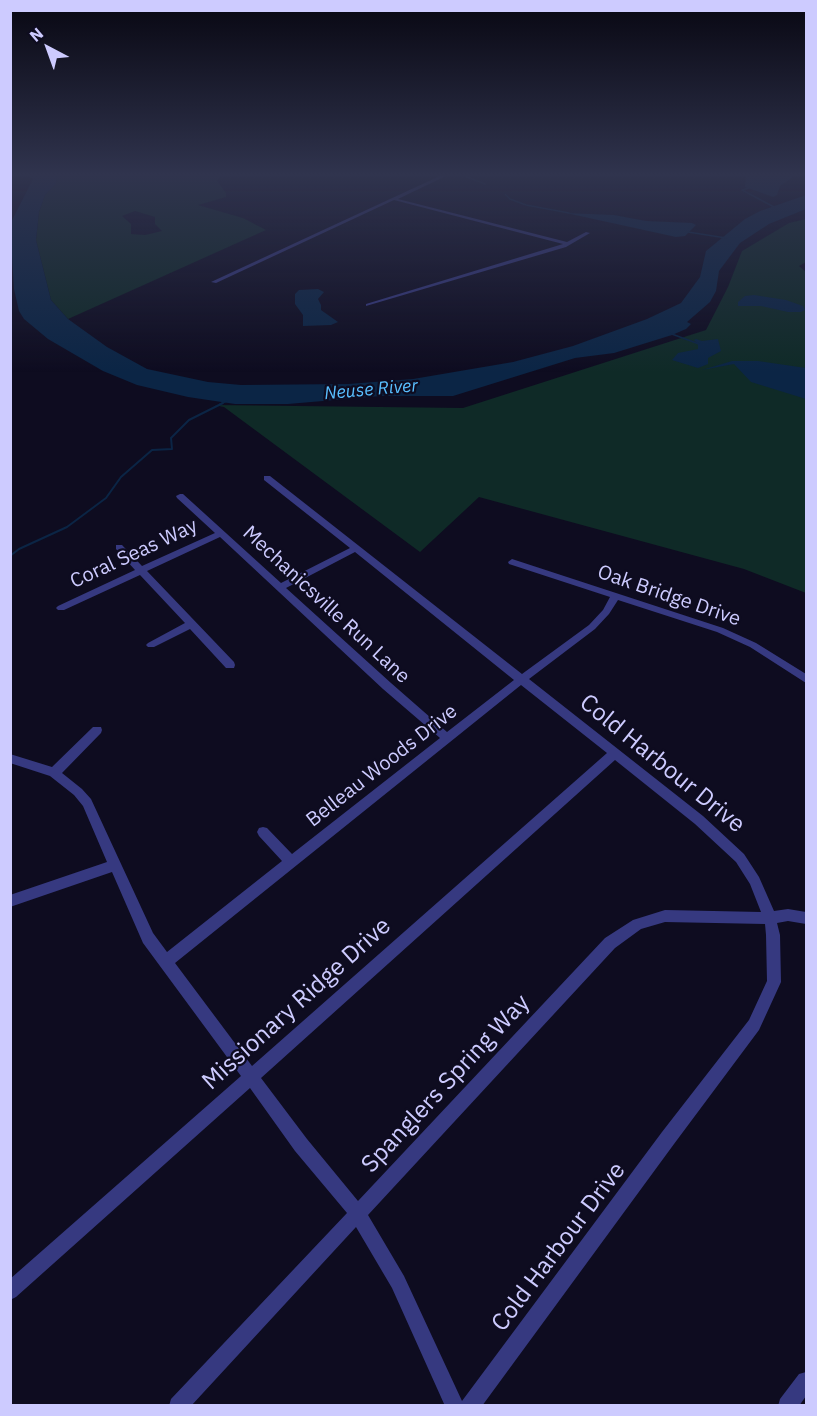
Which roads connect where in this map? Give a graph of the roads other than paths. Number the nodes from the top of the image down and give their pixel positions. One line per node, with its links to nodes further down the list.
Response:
1 (305, 240): 5 (street)
2 (554, 240): 4 (street)
3 (576, 240): 4 (street)
4 (569, 244): 6 (street)
5 (214, 282)
6 (368, 305)
7 (267, 478): 11 (street, Cold Harbour Drive)
8 (180, 496): 9 (street, Mechanicsville Run Lane)
9 (221, 533): 13 (street, Coral Seas Way); 14 (street, Mechanicsville Run Lane)
10 (119, 547): 13 (street)
11 (356, 548): 14 (street); 21 (street, Cold Harbour Drive)
12 (512, 562): 15 (street, Oak Bridge Drive)
13 (141, 570): 16 (street, Coral Seas Way); 17 (street)
14 (281, 587): 23 (street, Mechanicsville Run Lane)
15 (616, 596): 20 (street, Oak Bridge Drive); 21 (street, Belleau Woods Drive)
16 (61, 608)
17 (191, 624): 18 (street); 19 (street)
18 (151, 645)
19 (230, 665)
20 (807, 679)
21 (524, 680): 23 (street, Belleau Woods Drive); 24 (street, Cold Harbour Drive)
22 (97, 730): 26 (street)
23 (448, 739): 28 (street, Belleau Woods Drive)
24 (615, 753): 31 (street, Cold Harbour Drive); 34 (street, Missionary Ridge Drive)
25 (10, 758): 26 (street)
26 (54, 773): 29 (street)
27 (263, 832): 28 (street)
28 (291, 862): 33 (street, Belleau Woods Drive)
29 (115, 865): 30 (street); 33 (street)
30 (10, 901)
31 (770, 918): 32 (street, Spanglers Spring Way); 35 (street, Spanglers Spring Way); 40 (street, Cold Harbour Drive)
32 (807, 918)
33 (165, 962): 34 (street)
34 (252, 1076): 35 (street); 36 (street, Missionary Ridge Drive)
35 (358, 1214): 38 (street, Spanglers Spring Way); 39 (street)
36 (10, 1291)
37 (807, 1381): 41 (street)
38 (177, 1406)
39 (455, 1406)
40 (470, 1406)
41 (787, 1406)

